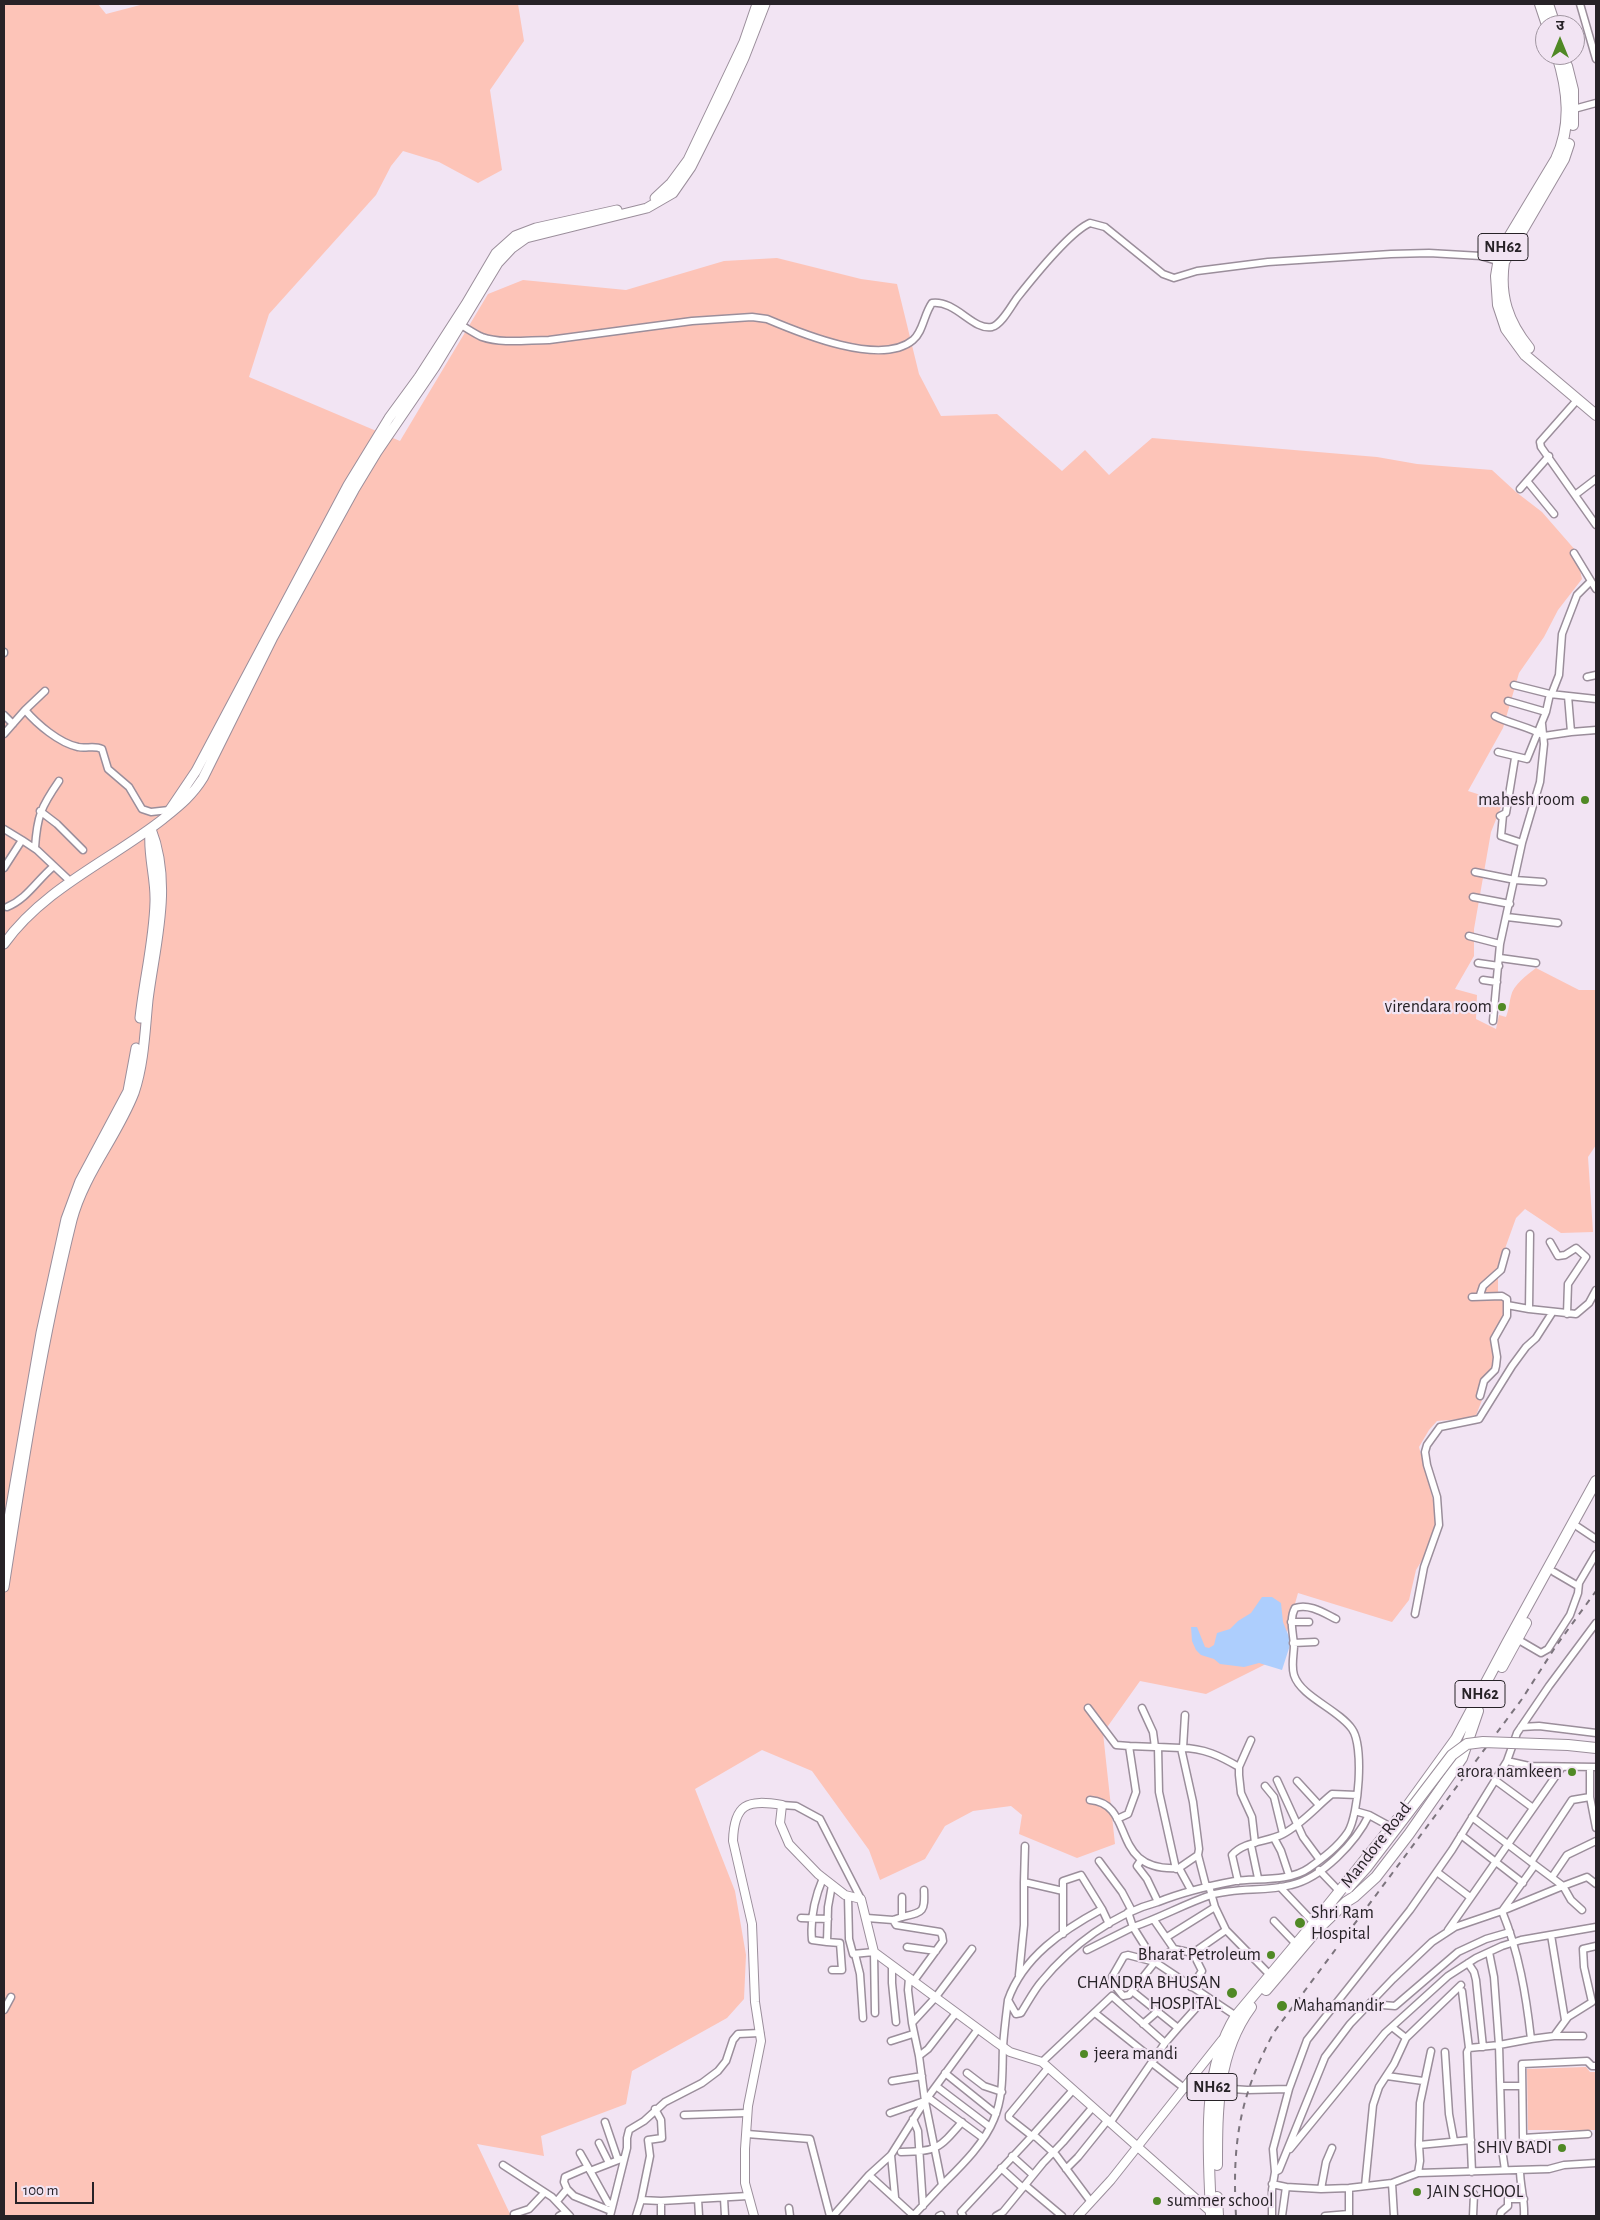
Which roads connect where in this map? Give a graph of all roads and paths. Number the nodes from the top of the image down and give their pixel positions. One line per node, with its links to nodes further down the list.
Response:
1 (757, 4): 9 (main road)
2 (765, 4): 9 (main road)
3 (1580, 4): 4 (street)
4 (1596, 59)
5 (1560, 65): 10 (main road, NH62)
6 (1567, 65): 8 (main road, NH62)
7 (1596, 103): 8 (street)
8 (1574, 109): 13 (main road, NH62)
9 (670, 190): 11 (main road); 47 (main road)
10 (1497, 260): 11 (street); 12 (main road, NH62)
11 (461, 325): 49 (main road)
12 (1578, 399): 14 (main road, NH62); 15 (street)
13 (1596, 407)
14 (1596, 415)
15 (1549, 456): 17 (street); 19 (street)
16 (1596, 479): 19 (street)
17 (1527, 481): 18 (street); 20 (street)
18 (1520, 489)
19 (1575, 495): 21 (street)
20 (1554, 514)
21 (1596, 525)
22 (1574, 553): 23 (street)
23 (1592, 581): 24 (street); 29 (street)
24 (1596, 589)
25 (1596, 675): 26 (street)
26 (1588, 677)
27 (1514, 685): 29 (street)
28 (45, 691): 33 (street)
29 (1551, 694): 30 (street); 34 (street)
30 (1568, 696): 31 (street); 41 (street)
31 (1596, 699)
32 (1508, 701): 34 (street)
33 (25, 710): 37 (street); 47 (street)
34 (1546, 712): 38 (street)
35 (4, 715): 37 (street)
36 (1495, 716): 40 (street)
37 (13, 724): 42 (street)
38 (1542, 724): 40 (street); 43 (street)
39 (1596, 730): 41 (street)
40 (1537, 731): 43 (street); 45 (street)
41 (1571, 732): 43 (street)
42 (4, 734)
43 (1544, 736): 53 (street)
44 (1498, 752): 45 (street)
45 (1516, 758): 53 (street)
46 (59, 781): 48 (street)
47 (169, 810): 49 (main road)
48 (40, 811): 54 (street); 55 (street)
49 (164, 818): 51 (main road)
50 (4, 829): 52 (street)
51 (151, 829): 60 (main road); 94 (main road); 98 (main road)
52 (22, 840): 54 (street); 57 (street)
53 (1522, 843): 59 (street)
54 (35, 848): 56 (street)
55 (83, 850)
56 (54, 866): 60 (street); 64 (street)
57 (4, 868)
58 (1475, 872): 59 (street)
59 (1515, 880): 61 (street); 63 (street)
60 (71, 882): 68 (main road)
61 (1543, 882)
62 (1474, 898): 63 (street)
63 (1510, 904): 65 (street)
64 (7, 907)
65 (1507, 917): 66 (street); 69 (street)
66 (1558, 923)
67 (1469, 936): 69 (street)
68 (4, 944)
69 (1500, 944): 70 (street)
70 (1500, 958): 72 (street); 73 (street)
71 (1478, 963): 73 (street)
72 (1536, 963)
73 (1499, 966): 75 (street)
74 (1483, 980): 75 (street)
75 (1497, 982): 76 (street)
76 (1493, 1021)
77 (1530, 1234): 86 (street)
78 (1550, 1242): 88 (street)
79 (1506, 1252): 81 (street)
80 (1596, 1290): 83 (street)
81 (1480, 1295): 82 (street); 84 (street)
82 (1472, 1297)
83 (1589, 1303): 85 (street); 88 (street)
84 (1508, 1305): 86 (street); 89 (street)
85 (1596, 1308)
86 (1529, 1309): 87 (street)
87 (1552, 1313): 88 (street); 99 (street)
88 (1567, 1314)
89 (1480, 1396)
90 (1596, 1481): 137 (main road, Mandore Road / NH62)
91 (1596, 1495): 92 (main road, Mandore Road / NH62)
92 (1578, 1527): 93 (street); 96 (main road, Mandore Road / NH62)
93 (1596, 1539)
94 (4, 1546)
95 (1596, 1554): 97 (street)
96 (1554, 1572): 97 (street); 104 (main road, Mandore Road / NH62)
97 (1578, 1586): 104 (street)
98 (4, 1587)
99 (1415, 1614)
100 (1336, 1619): 101 (street)
101 (1292, 1622): 102 (street); 106 (street)
102 (1309, 1622)
103 (1596, 1623): 110 (street)
104 (1517, 1639): 275 (main road, Mandore Road / NH62)
105 (1315, 1642): 106 (street)
106 (1294, 1643): 126 (street)
107 (1088, 1708): 113 (street)
108 (1142, 1708): 114 (street)
109 (1185, 1714): 115 (street)
110 (1521, 1727): 111 (street); 118 (street)
111 (1596, 1733)
112 (1251, 1740): 119 (street)
113 (1129, 1746): 114 (street); 135 (street)
114 (1156, 1747): 115 (street); 152 (street)
115 (1182, 1748): 119 (street); 146 (street)
116 (1596, 1748): 170 (main road, bridge)
117 (1596, 1754): 170 (main road)
118 (1506, 1761): 120 (street); 123 (street)
119 (1239, 1767): 143 (street)
120 (1562, 1767): 121 (street); 131 (street)
121 (1593, 1767): 127 (street)
122 (1277, 1780): 136 (street)
123 (1495, 1780): 131 (street); 134 (street)
124 (1297, 1781): 130 (street)
125 (1265, 1786): 139 (street)
126 (1357, 1795): 130 (street); 132 (street)
127 (1590, 1797): 138 (street); 151 (street)
128 (1090, 1800): 135 (street)
129 (782, 1805): 156 (street); 175 (street); 243 (street)
130 (1319, 1805): 136 (street)
131 (1533, 1808): 144 (street)
132 (1354, 1811): 133 (street); 148 (street)
133 (1369, 1815): 137 (street); 153 (street)
134 (1472, 1817): 140 (street); 144 (street)
135 (1117, 1819): 147 (street)
136 (1297, 1825): 139 (street); 148 (street)
137 (1391, 1827): 170 (main road, Mandore Road / NH62)
138 (1596, 1828)
139 (1283, 1834): 141 (street)
140 (1461, 1835): 150 (street); 154 (street)
141 (1274, 1838): 143 (street); 155 (street)
142 (1596, 1841): 158 (street)
143 (1253, 1844): 157 (street); 159 (street)
144 (1508, 1844): 150 (street); 151 (street)
145 (1025, 1846): 160 (street)
146 (1198, 1855): 152 (street); 164 (street)
147 (1142, 1860): 152 (street); 176 (street)
148 (1320, 1860): 155 (street)
149 (1099, 1862): 181 (street)
150 (1496, 1862): 161 (street); 174 (street)
151 (1533, 1863): 158 (street); 161 (street)
152 (1178, 1868): 168 (street)
153 (1319, 1870): 166 (street); 170 (street)
154 (1436, 1872): 174 (street); 273 (street)
155 (1289, 1876): 157 (street)
156 (823, 1878): 163 (street); 184 (street)
157 (1258, 1878): 159 (street)
158 (1552, 1878): 165 (street)
159 (1238, 1881): 164 (street)
160 (1024, 1882): 169 (street); 219 (street)
161 (1523, 1883): 180 (street)
162 (1596, 1884): 165 (street)
163 (832, 1885): 172 (street); 186 (street)
164 (1207, 1886): 168 (street); 171 (street)
165 (1563, 1886): 179 (street); 180 (street)
166 (1280, 1887): 171 (street); 190 (street)
167 (924, 1890): 182 (street)
168 (1191, 1890): 176 (street)
169 (1064, 1891): 178 (street); 197 (street)
170 (1347, 1891): 190 (main road, Mandore Road / NH62)
171 (1212, 1895): 177 (street); 188 (street)
172 (848, 1896): 175 (street); 212 (street)
173 (902, 1897): 182 (street)
174 (1470, 1897): 195 (street)
175 (862, 1899): 185 (street)
176 (1158, 1902): 181 (street)
177 (1215, 1907): 194 (street); 199 (street)
178 (1102, 1909): 191 (street); 197 (street)
179 (1582, 1910)
180 (1502, 1911): 195 (street); 196 (street)
181 (1130, 1912): 191 (street); 192 (street)
182 (902, 1917): 187 (street)
183 (801, 1918): 184 (street)
184 (814, 1918): 186 (street); 200 (street)
185 (867, 1918): 187 (street); 209 (street)
186 (828, 1919): 200 (street)
187 (892, 1920): 208 (street)
188 (1154, 1920): 192 (street); 199 (street)
189 (1274, 1921): 202 (street)
190 (1314, 1923): 202 (main road, Mandore Road / NH62)
191 (1109, 1924): 226 (street)
192 (1133, 1927): 207 (street); 214 (street)
193 (1596, 1927): 198 (street)
194 (1226, 1930): 210 (street); 218 (street)
195 (1448, 1931): 228 (street)
196 (1510, 1932): 201 (street); 228 (street)
197 (1063, 1934): 219 (street)
198 (1552, 1935): 201 (street); 236 (street)
199 (1167, 1937): 206 (street)
200 (827, 1942): 213 (street)
201 (1514, 1943): 211 (street); 249 (street)
202 (1296, 1944): 218 (main road, Mandore Road / NH62)
203 (1596, 1946): 227 (street)
204 (907, 1947): 208 (street)
205 (972, 1949): 225 (street)
206 (1174, 1949): 210 (street); 214 (street)
207 (1087, 1950)
208 (936, 1951): 220 (street)
209 (874, 1952): 212 (street); 216 (street); 231 (street)
210 (1193, 1952): 221 (street)
211 (1489, 1952): 215 (street); 252 (street)
212 (854, 1954): 213 (street); 235 (street)
213 (841, 1956): 217 (street)
214 (1155, 1962): 221 (street); 222 (street); 222 (street)
215 (1468, 1963): 240 (street); 254 (street)
216 (892, 1966): 220 (street); 237 (street)
217 (832, 1970)
218 (1270, 1975): 234 (main road, Mandore Road / NH62)
219 (1018, 1978): 226 (street)
220 (911, 1980): 225 (street); 238 (street)
221 (1191, 1987): 224 (street)
222 (1132, 1991): 230 (street)
223 (11, 1997): 229 (street)
224 (1206, 1997): 234 (street); 241 (street)
225 (935, 1998): 232 (street); 238 (street)
226 (1008, 2000): 253 (street)
227 (1595, 2002): 236 (street)
228 (1370, 2004): 303 (street)
229 (4, 2010)
230 (1158, 2011): 239 (street); 241 (street)
231 (876, 2013)
232 (956, 2013): 242 (street); 258 (street)
233 (1095, 2013): 239 (street); 259 (street); 260 (street)
234 (1236, 2016): 247 (main road, Mandore Road / NH62)
235 (863, 2018)
236 (1565, 2020): 245 (street)
237 (896, 2022)
238 (912, 2023): 244 (street)
239 (1143, 2024): 251 (street)
240 (1392, 2027): 248 (street); 303 (street)
241 (1178, 2028): 251 (street)
242 (978, 2029): 253 (street); 263 (street)
243 (760, 2033): 279 (street); 280 (street)
244 (913, 2034): 250 (street); 258 (street)
245 (1554, 2036): 246 (street); 249 (street)
246 (1582, 2036)
247 (1224, 2038): 272 (street); 275 (main road, Mandore Road / NH62)
248 (1406, 2038): 255 (street); 266 (street)
249 (1531, 2039): 252 (street)
250 (891, 2041)
251 (1166, 2043): 259 (street)
252 (1499, 2045): 254 (street); 270 (street)
253 (1003, 2047): 260 (street); 276 (street)
254 (1483, 2047): 255 (street)
255 (1470, 2048): 293 (street)
256 (1430, 2051): 267 (street)
257 (1445, 2052): 294 (street)
258 (919, 2056): 265 (street)
259 (1153, 2061): 272 (street); 287 (street)
260 (1042, 2062): 262 (street)
261 (1596, 2066): 271 (street)
262 (1048, 2068): 274 (street); 291 (street)
263 (945, 2073): 269 (street); 282 (street)
264 (967, 2073): 276 (street)
265 (922, 2076): 268 (street); 277 (street)
266 (1386, 2076): 267 (street); 325 (street)
267 (1423, 2081): 296 (street)
268 (892, 2082)
269 (936, 2086): 277 (street); 288 (street)
270 (1501, 2086): 271 (street); 314 (street)
271 (1522, 2086): 290 (street)
272 (1184, 2088): 275 (street); 297 (street)
273 (1289, 2089): 275 (street); 316 (street)
274 (1073, 2090): 278 (street); 291 (street)
275 (1214, 2090): 346 (main road, Mandore Road / NH62)
276 (1002, 2092): 282 (street)
277 (925, 2101): 281 (street); 284 (street); 286 (street); 299 (street)
278 (1092, 2108): 287 (street); 302 (street)
279 (656, 2109): 307 (street); 337 (street)
280 (747, 2113): 283 (street); 289 (street)
281 (890, 2113)
282 (996, 2114): 288 (street)
283 (684, 2116)
284 (914, 2119): 300 (street); 305 (street)
285 (604, 2122): 307 (street)
286 (962, 2122): 292 (street); 299 (street)
287 (1109, 2122): 297 (street); 313 (street)
288 (990, 2127): 292 (street)
289 (747, 2134): 332 (street); 355 (street)
290 (1588, 2134)
291 (1032, 2136): 302 (street); 306 (street)
292 (983, 2138): 323 (street)
293 (1471, 2140): 294 (street); 317 (street)
294 (1454, 2141): 296 (street)
295 (600, 2143): 308 (street)
296 (1419, 2146): 318 (street)
297 (1137, 2147): 340 (street); 346 (street)
298 (1332, 2148): 329 (street)
299 (934, 2150): 300 (street); 323 (street)
300 (919, 2151): 301 (street); 341 (street)
301 (901, 2152)
302 (1052, 2152): 313 (street); 320 (street)
303 (1287, 2152): 316 (street)
304 (580, 2153): 312 (street)
305 (891, 2155): 319 (street); 333 (street)
306 (1012, 2156): 311 (street); 320 (street)
307 (621, 2160): 308 (street); 343 (street)
308 (609, 2163): 312 (street)
309 (1596, 2163): 315 (street)
310 (503, 2165): 330 (street)
311 (1001, 2168): 324 (street); 357 (street)
312 (589, 2169): 328 (street); 343 (street)
313 (1066, 2169): 340 (street)
314 (1505, 2170): 315 (street); 317 (street)
315 (1520, 2170): 336 (street)
316 (1275, 2172): 322 (street)
317 (1472, 2172): 318 (street)
318 (1418, 2174): 321 (street)
319 (869, 2175): 333 (street); 355 (street)
320 (1034, 2175): 324 (street)
321 (1392, 2183): 325 (street); 364 (street)
322 (1272, 2184): 326 (street); 361 (street)
323 (942, 2185): 341 (street)
324 (1024, 2186): 358 (street); 359 (street)
325 (1365, 2186): 327 (street)
326 (1286, 2187): 329 (street); 362 (street)
327 (1349, 2188): 329 (street); 347 (street)
328 (568, 2189): 338 (street); 343 (street)
329 (1321, 2189)
330 (544, 2193): 338 (street); 344 (street)
331 (1474, 2194): 365 (street)
332 (748, 2196): 335 (street); 353 (street)
333 (895, 2197): 356 (street)
334 (698, 2198): 335 (street); 339 (street); 351 (street)
335 (724, 2198): 352 (street)
336 (1524, 2199): 366 (street); 367 (street)
337 (641, 2200): 339 (street); 349 (street)
338 (557, 2201): 345 (street)
339 (662, 2201): 350 (street)
340 (1091, 2202): 360 (street)
341 (922, 2206): 356 (street)
342 (789, 2208): 354 (street)
343 (611, 2210)
344 (514, 2214)
345 (568, 2214): 348 (street)
346 (1214, 2215)
347 (1349, 2215): 363 (street)
348 (559, 2216)
349 (636, 2216)
350 (661, 2216)
351 (699, 2216)
352 (725, 2216)
353 (754, 2216)
354 (790, 2216)
355 (831, 2216)
356 (914, 2216)
357 (964, 2216)
358 (996, 2216)
359 (1062, 2216)
360 (1078, 2216)
361 (1272, 2216)
362 (1282, 2216)
363 (1324, 2216)
364 (1394, 2216)
365 (1473, 2216)
366 (1500, 2216)
367 (1524, 2216)

